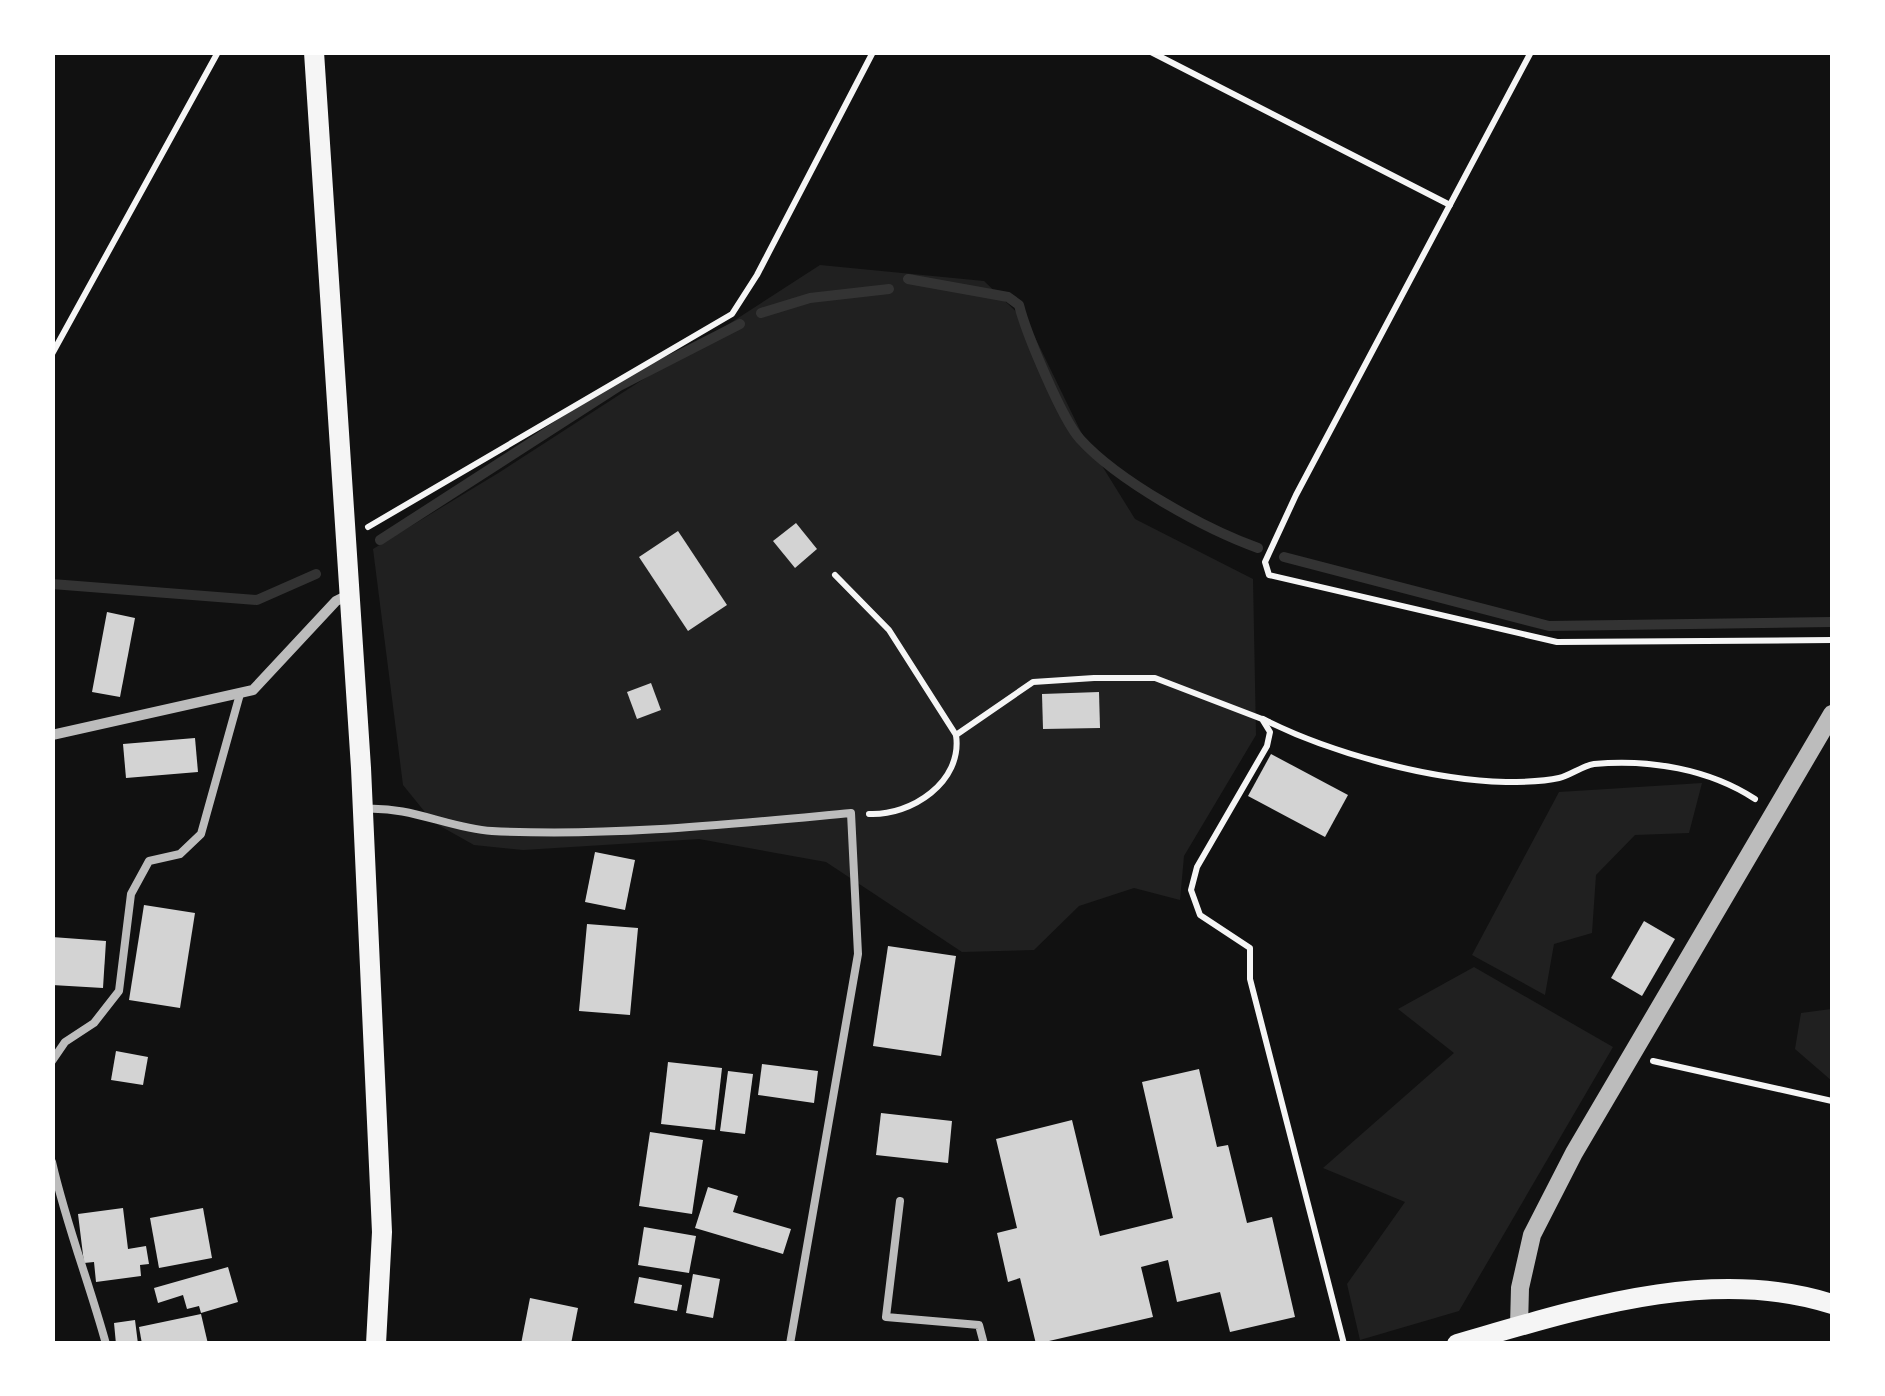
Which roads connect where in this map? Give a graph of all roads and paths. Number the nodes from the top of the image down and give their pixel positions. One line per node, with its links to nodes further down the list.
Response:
1 (218, 52): 7 (path)
2 (314, 52): 8 (main road)
3 (874, 52): 8 (path)
4 (1151, 52): 6 (path)
5 (1531, 52): 6 (path)
6 (1450, 206): 11 (path)
7 (52, 354)
8 (345, 537): 10 (main road)
9 (835, 575): 15 (path)
10 (348, 595): 12 (street); 17 (main road)
11 (1832, 640)
12 (240, 694): 16 (street); 21 (lane)
13 (1832, 714): 18 (street)
14 (1262, 718): 15 (path); 18 (path); 31 (path)
15 (956, 734): 19 (path)
16 (52, 736)
17 (362, 809): 19 (lane); 28 (main road)
18 (1776, 811): 20 (street)
19 (850, 813): 29 (lane)
20 (1634, 1052): 22 (path); 26 (street)
21 (52, 1060)
22 (1832, 1101)
23 (52, 1162): 27 (lane)
24 (900, 1201): 30 (lane)
25 (1832, 1304): 26 (main road)
26 (1519, 1326): 32 (main road)
27 (106, 1344)
28 (376, 1344)
29 (790, 1344)
30 (984, 1344)
31 (1344, 1344)
32 (1457, 1344)

